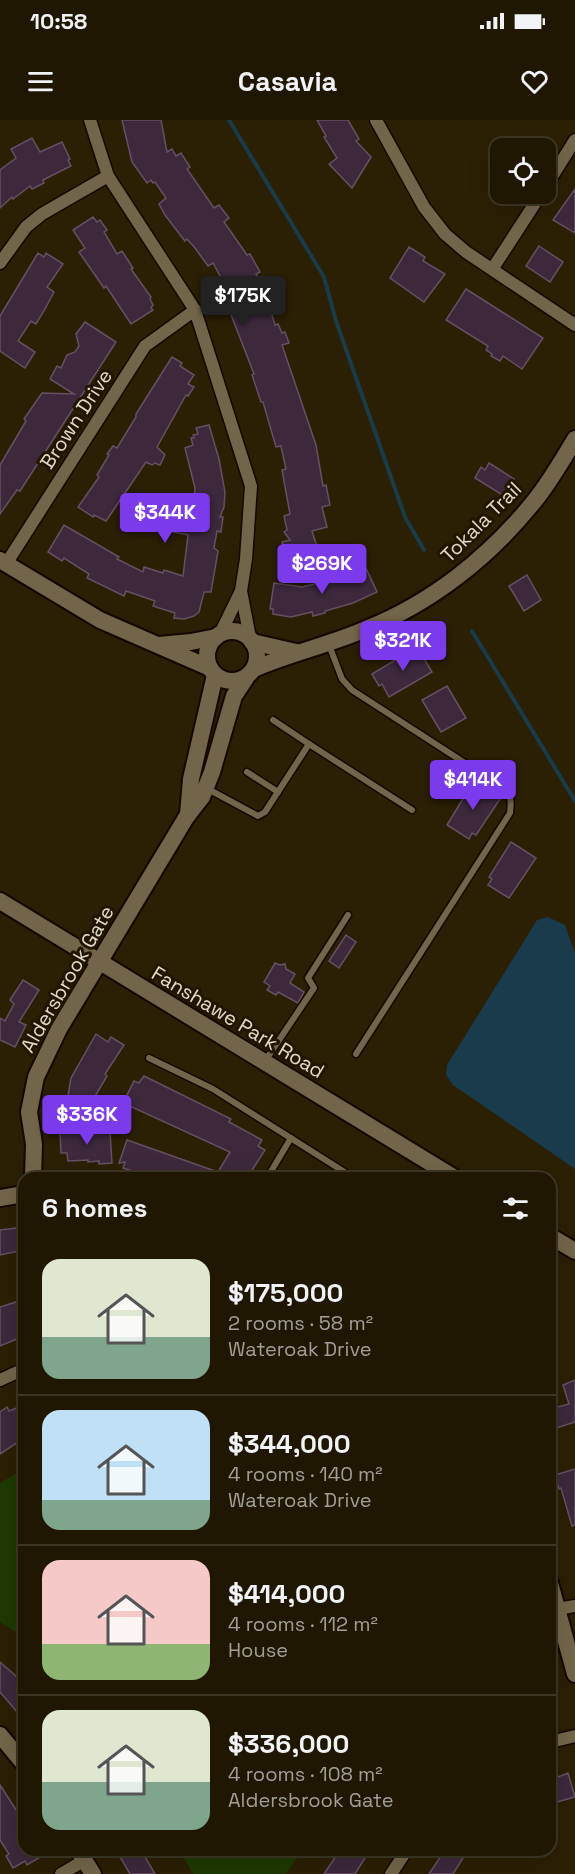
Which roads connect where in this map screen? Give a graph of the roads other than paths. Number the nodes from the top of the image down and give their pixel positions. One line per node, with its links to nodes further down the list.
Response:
1 (90, 120): 5 (street)
2 (376, 120): 8 (street)
3 (575, 140): 4 (street)
4 (556, 170)
5 (108, 176): 7 (street); 9 (street)
6 (535, 204): 8 (street)
7 (0, 263)
8 (493, 268): 10 (street)
9 (195, 310): 12 (street, Brown Drive); 13 (street)
10 (575, 325)
11 (575, 439): 16 (street, Tokala Trail)
12 (3, 562): 17 (street)
13 (241, 591): 14 (street); 15 (street)
14 (218, 635): 15 (street); 17 (street); 19 (street)
15 (251, 640): 18 (street, Tokala Trail); 20 (street)
16 (328, 644): 18 (street, Tokala Trail); 31 (lane)
17 (158, 645): 19 (street)
18 (297, 652): 20 (street, Tokala Trail)
19 (212, 671): 20 (street); 27 (street, Aldersbrook Gate)
20 (250, 673): 24 (street, Aldersbrook Gate)
21 (273, 720): 22 (lane)
22 (309, 744): 25 (lane); 26 (lane)
23 (247, 772): 25 (lane)
24 (205, 788): 25 (lane); 27 (street, Aldersbrook Gate)
25 (278, 792)
26 (412, 810)
27 (188, 816): 30 (street, Aldersbrook Gate)
28 (0, 901): 30 (street, Fanshawe Park Road)
29 (348, 915): 33 (lane)
30 (99, 963): 33 (street, Fanshawe Park Road); 35 (street, Aldersbrook Gate)
31 (356, 1054)
32 (149, 1058): 34 (lane)
33 (265, 1062): 38 (street, Fanshawe Park Road)
34 (291, 1138): 36 (lane); 37 (lane)
35 (33, 1172)
36 (271, 1172)
37 (345, 1172)
38 (444, 1172)
39 (18, 1195): 40 (street)
40 (0, 1198)
41 (556, 1240): 42 (street)
42 (575, 1251)
43 (18, 1372): 44 (street)
44 (0, 1380)
45 (556, 1603): 47 (street)
46 (575, 1606): 47 (street)
47 (558, 1610): 48 (street)
48 (575, 1674)
49 (0, 1735): 52 (street)
50 (575, 1736): 51 (street)
51 (556, 1741)
52 (18, 1757)
53 (403, 1856): 56 (street)
54 (85, 1861): 55 (street)
55 (61, 1874)
56 (391, 1874)

